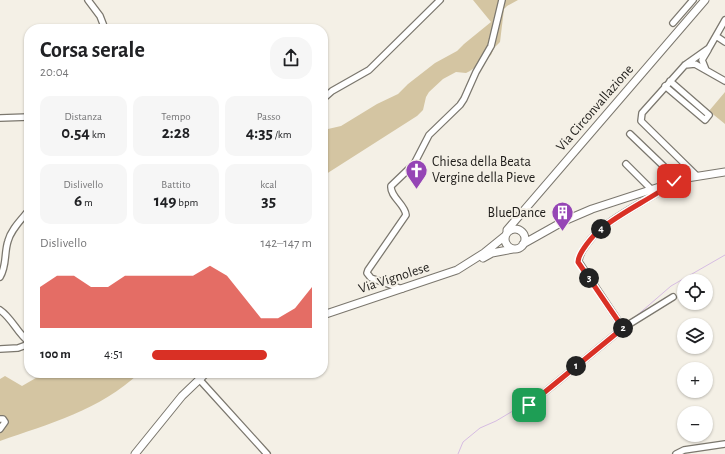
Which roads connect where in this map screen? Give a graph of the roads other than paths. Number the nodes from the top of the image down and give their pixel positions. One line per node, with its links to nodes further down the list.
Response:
1 (88, 0): 8 (street)
2 (440, 0): 17 (street)
3 (502, 0): 37 (street)
4 (693, 0): 7 (street)
5 (705, 0): 28 (main road, Via Circonvallazione)
6 (725, 20): 9 (street)
7 (673, 23)
8 (103, 24)
9 (716, 36): 10 (street); 11 (street)
10 (725, 42)
11 (709, 48): 12 (street); 13 (street)
12 (685, 65): 13 (street); 14 (street)
13 (706, 70): 15 (street)
14 (670, 81): 16 (street); 16 (street)
15 (725, 81)
16 (665, 86): 23 (street)
17 (328, 96)
18 (24, 117): 19 (street)
19 (0, 118)
20 (630, 134): 24 (street)
21 (626, 164): 26 (street)
22 (725, 172): 23 (main road)
23 (696, 175): 24 (main road)
24 (678, 180): 25 (main road)
25 (667, 184): 26 (main road); 41 (street)
26 (651, 189): 32 (main road)
27 (24, 217): 36 (street)
28 (515, 221): 29 (main road); 30 (main road, Via Circonvallazione)
29 (516, 229): 30 (main road); 31 (main road)
30 (506, 235): 34 (main road); 35 (main road, Via Circonvallazione)
31 (524, 236): 32 (main road); 33 (main road)
32 (538, 236): 33 (main road)
33 (523, 244): 34 (main road)
34 (513, 249): 35 (main road)
35 (471, 261): 37 (main road, Via Vignolese)
36 (0, 277)
37 (402, 289): 40 (main road, Via Vignolese)
38 (673, 297): 41 (street)
39 (0, 310): 42 (street)
40 (328, 312)
41 (623, 327): 46 (street)
42 (24, 338)
43 (24, 346): 44 (street)
44 (0, 349)
45 (199, 379): 50 (main road); 51 (street)
46 (529, 405)
47 (0, 419): 48 (street)
48 (0, 429)
49 (725, 444): 52 (street)
50 (135, 454)
51 (267, 454)
52 (676, 454)

